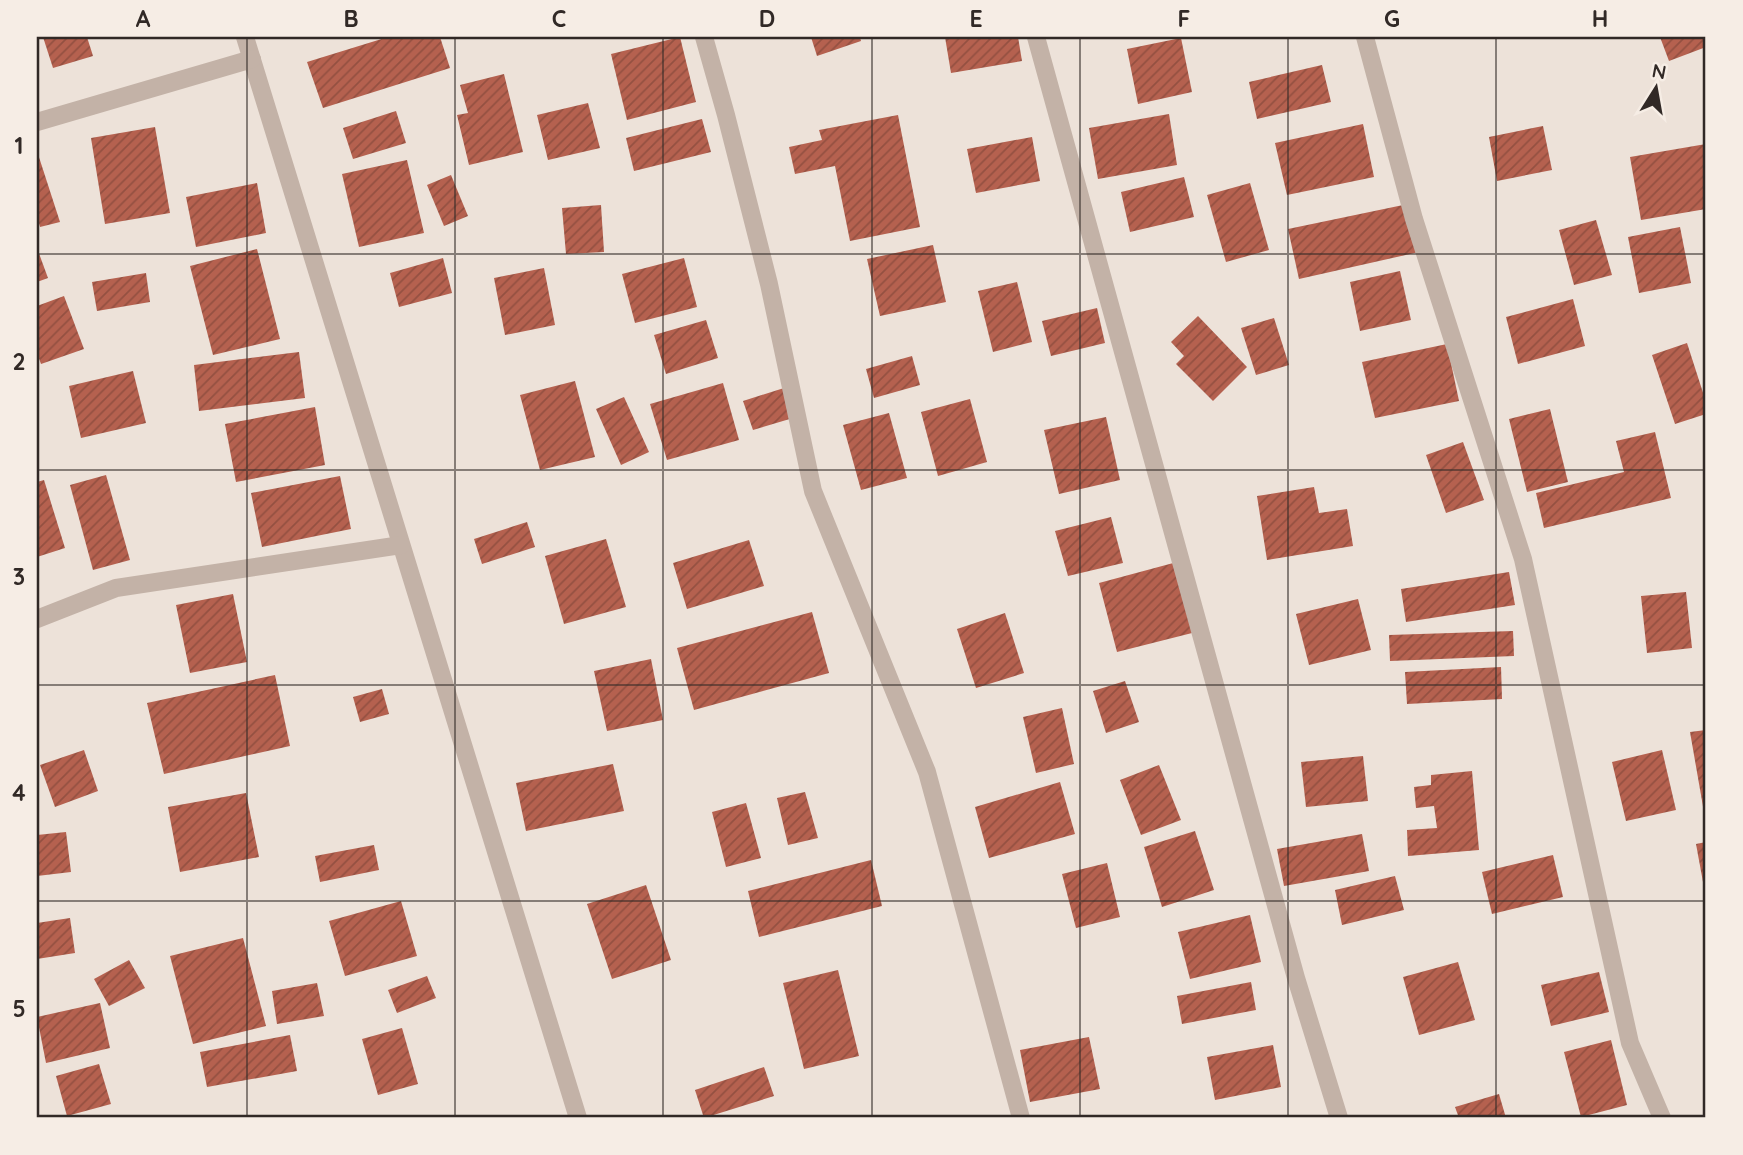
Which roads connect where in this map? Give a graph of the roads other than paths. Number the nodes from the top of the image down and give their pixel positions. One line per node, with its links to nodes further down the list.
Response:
1 (245, 37): 5 (street)
2 (704, 37): 10 (street)
3 (1036, 37): 11 (street)
4 (1366, 37): 12 (street)
5 (252, 59): 6 (street); 7 (street)
6 (37, 122)
7 (401, 545): 8 (street); 9 (street)
8 (37, 619)
9 (578, 1118)
10 (1021, 1118)
11 (1339, 1118)
12 (1662, 1118)

